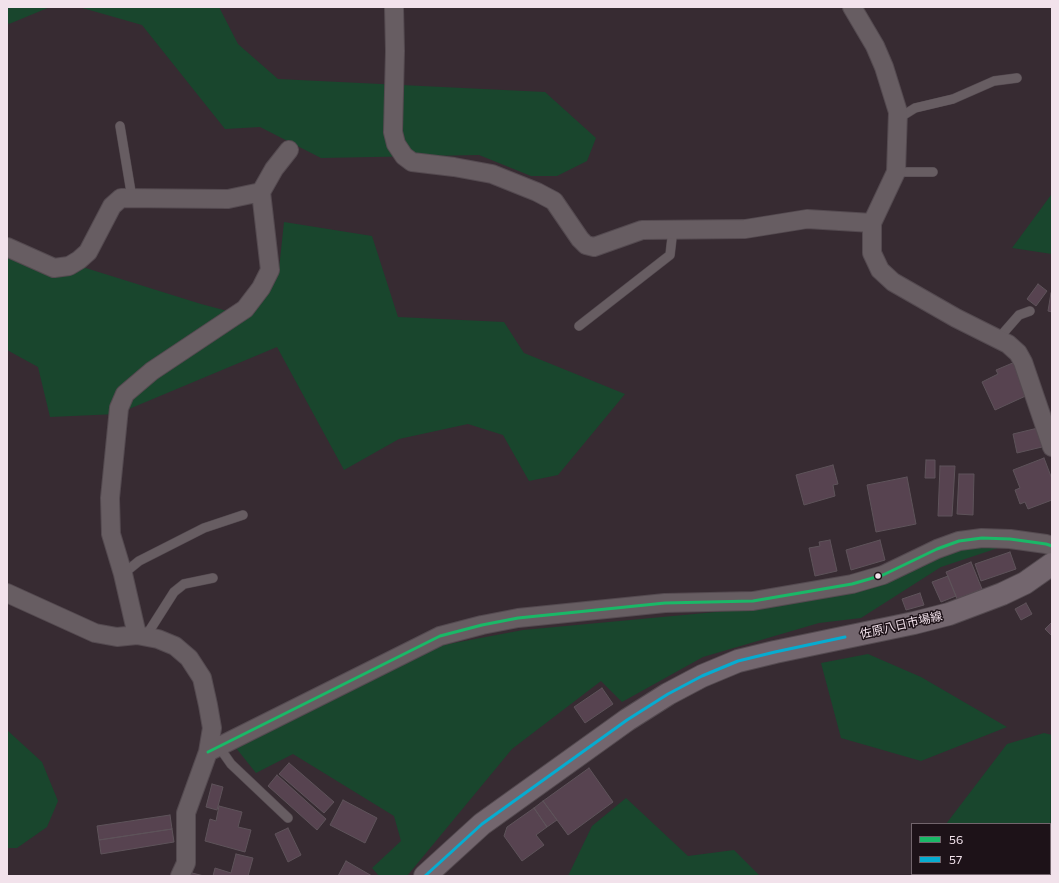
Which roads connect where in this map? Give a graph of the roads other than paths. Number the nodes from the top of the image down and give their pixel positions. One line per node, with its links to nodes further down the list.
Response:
1 (394, 7): 12 (street)
2 (852, 7): 4 (street)
3 (1017, 78): 4 (lane)
4 (899, 118): 7 (street)
5 (120, 126): 10 (lane)
6 (289, 150): 9 (street)
7 (896, 172): 8 (lane); 11 (street)
8 (933, 172)
9 (260, 192): 10 (street); 21 (street)
10 (132, 198): 13 (street)
11 (872, 223): 12 (street); 16 (street)
12 (673, 229): 15 (lane)
13 (7, 247)
14 (1030, 311): 16 (lane)
15 (579, 326)
16 (998, 339): 17 (street)
17 (1052, 447)
18 (243, 516): 21 (lane)
19 (1052, 546): 25 (street)
20 (1052, 564): 28 (main road, 佐原八日市場線)
21 (123, 574): 24 (street)
22 (212, 578): 24 (lane)
23 (7, 593): 24 (street)
24 (142, 636): 25 (street)
25 (213, 750): 26 (lane); 27 (street)
26 (288, 818)
27 (180, 876)
28 (425, 876)

